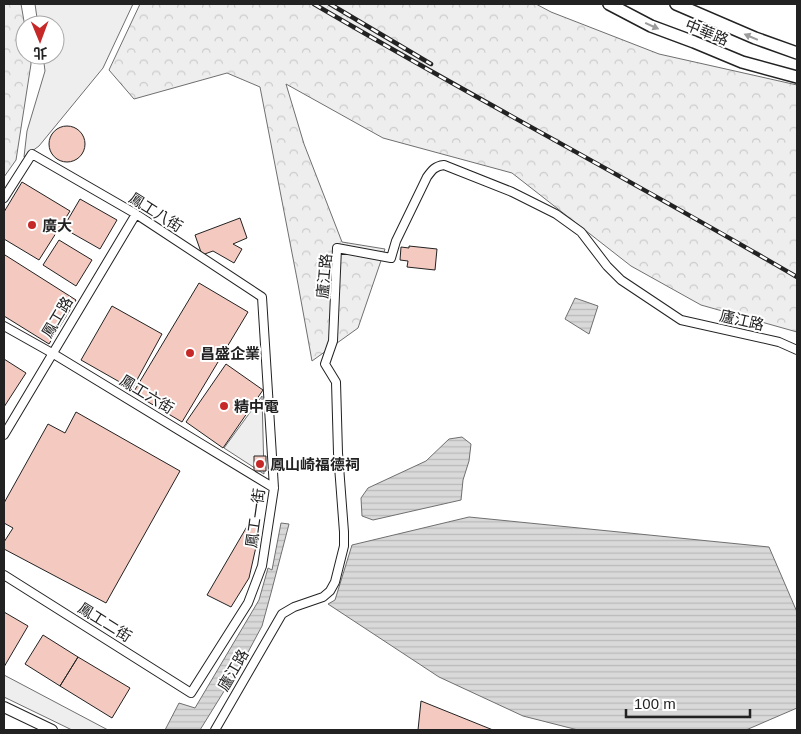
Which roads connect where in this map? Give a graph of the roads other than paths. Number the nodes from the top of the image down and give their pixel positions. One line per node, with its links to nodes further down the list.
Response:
1 (609, 4): 4 (main road, 中華路, one-way to 4)
2 (676, 4): 3 (main road, 中華路, one-way to 2)
3 (797, 53)
4 (797, 77)
5 (4, 198): 6 (street, 鳳工八街)
6 (136, 214): 7 (street, 鳳工八街); 10 (street, 鳳工路)
7 (262, 297): 12 (street, 鳳工一街)
8 (4, 326): 10 (street, 鳳工六街)
9 (797, 350): 17 (street, 廬江路)
10 (52, 353): 11 (street, 鳳工路); 12 (street, 鳳工六街)
11 (4, 435)
12 (274, 488): 14 (street, 鳳工一街)
13 (4, 575): 14 (street, 鳳工二街)
14 (191, 693)
15 (4, 707): 16 (street)
16 (52, 730)
17 (215, 730)

